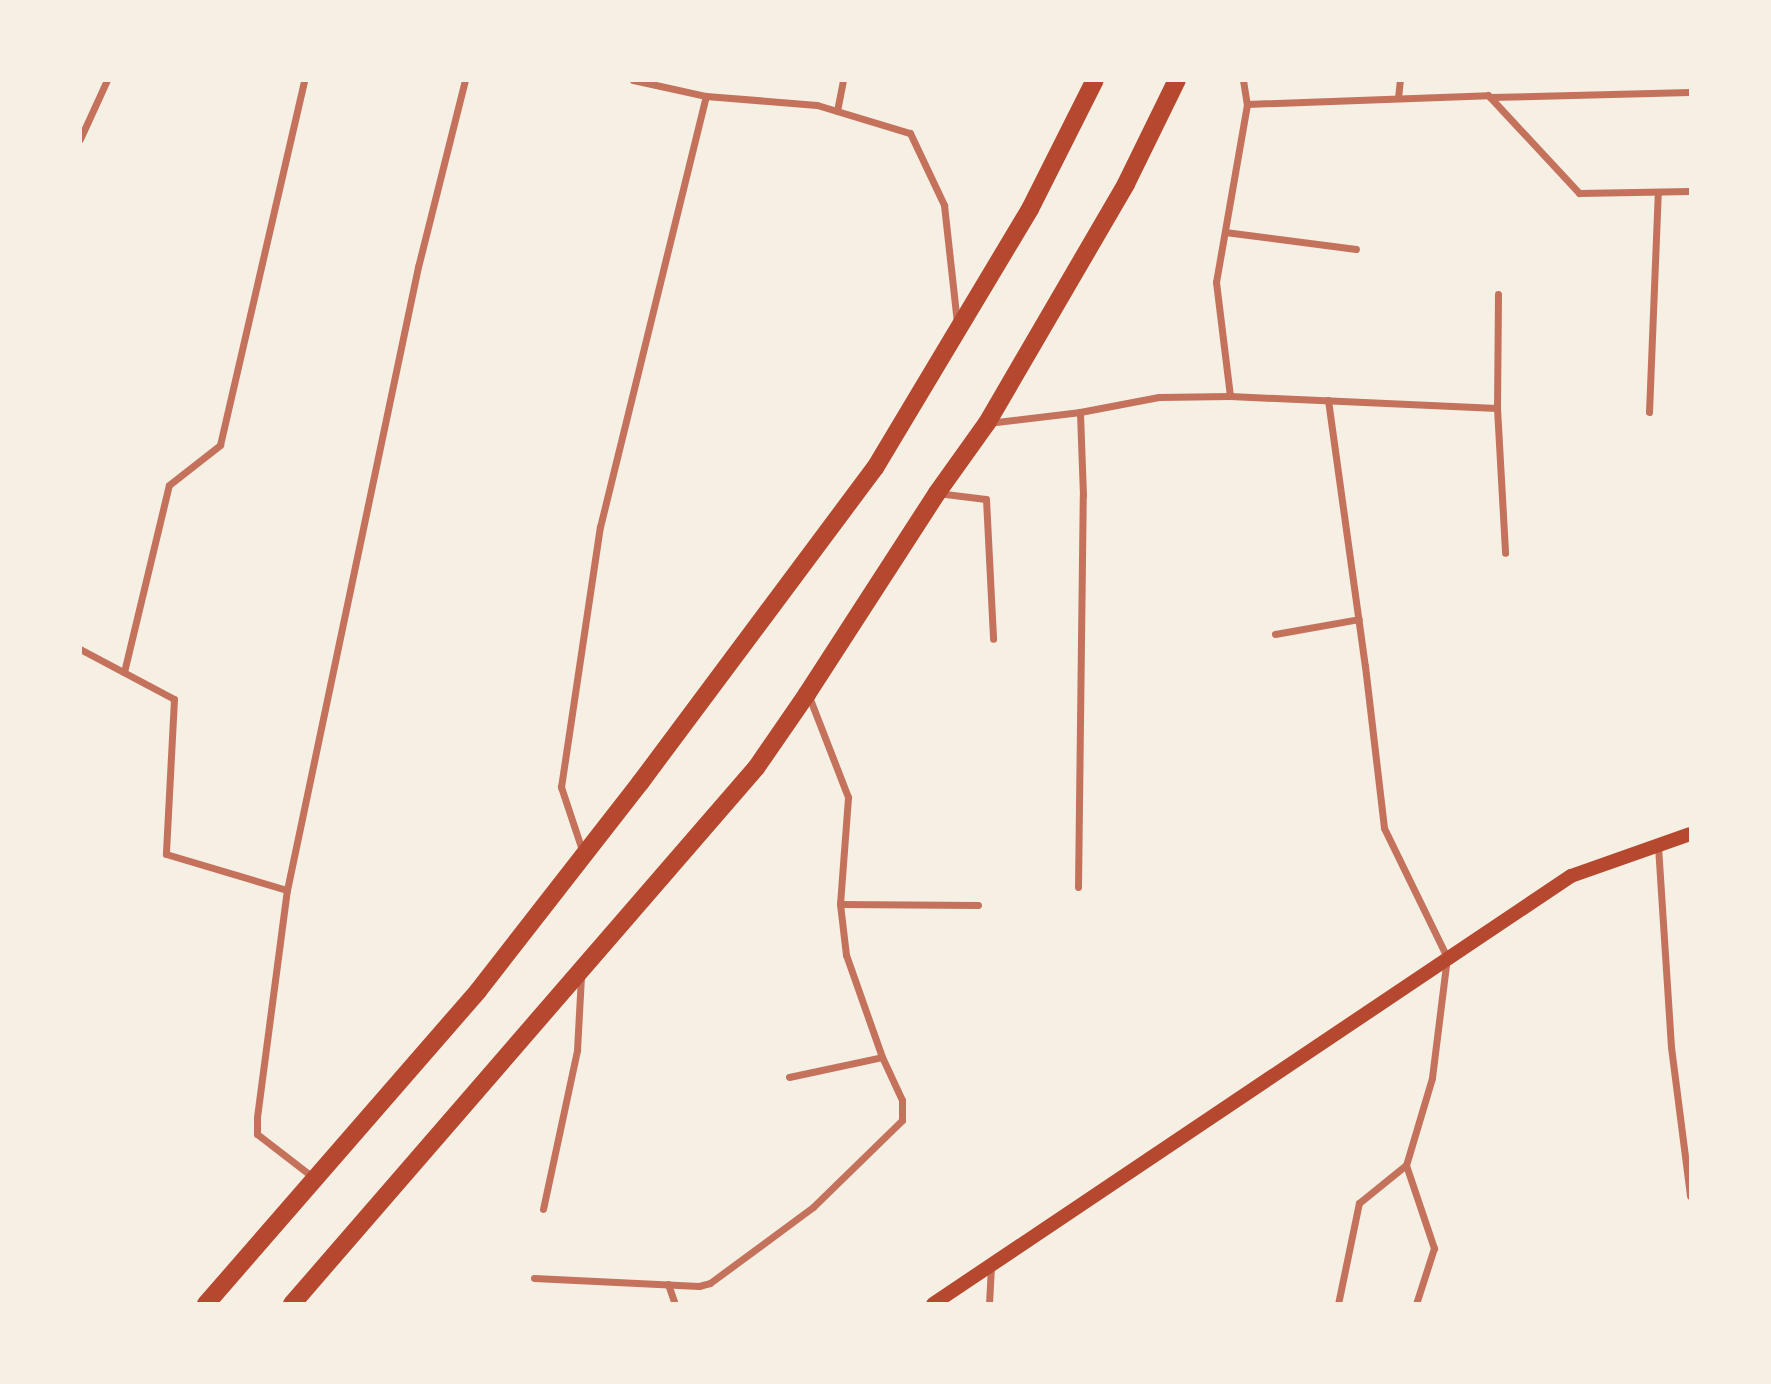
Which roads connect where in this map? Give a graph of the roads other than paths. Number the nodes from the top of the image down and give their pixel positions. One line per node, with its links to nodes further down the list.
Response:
1 (107, 80): 16 (street)
2 (304, 80): 35 (street)
3 (465, 80): 41 (street)
4 (633, 80): 11 (street)
5 (843, 80): 15 (street)
6 (1095, 80): 22 (main road)
7 (1177, 80): 28 (main road)
8 (1243, 80): 14 (street)
9 (1400, 80): 13 (street)
10 (1690, 92): 12 (street)
11 (706, 96): 15 (street); 39 (street)
12 (1490, 97): 13 (street); 18 (street)
13 (1398, 98): 14 (street)
14 (1247, 104): 19 (street)
15 (837, 111): 22 (street)
16 (80, 139)
17 (1690, 191): 18 (street)
18 (1658, 192): 27 (street)
19 (1225, 232): 20 (street); 23 (street)
20 (1356, 249)
21 (1498, 293): 25 (street)
22 (958, 328): 39 (main road)
23 (1230, 396): 24 (street); 26 (street)
24 (1328, 400): 25 (street); 31 (street)
25 (1497, 408): 30 (street)
26 (1080, 412): 28 (street); 40 (street)
27 (1648, 412)
28 (987, 423): 29 (main road)
29 (937, 493): 33 (street); 36 (main road)
30 (1505, 553)
31 (1359, 619): 32 (street); 44 (street)
32 (1275, 635)
33 (993, 639)
34 (80, 649): 35 (street)
35 (124, 672): 41 (street)
36 (807, 694): 42 (street); 45 (main road)
37 (1690, 834): 38 (main road)
38 (1658, 845): 44 (main road); 50 (street)
39 (584, 855): 49 (main road)
40 (1078, 887)
41 (288, 890): 49 (street)
42 (840, 904): 43 (street); 46 (street)
43 (978, 905)
44 (1447, 957): 48 (street); 52 (main road)
45 (582, 968): 51 (street); 56 (main road)
46 (882, 1057): 47 (street); 54 (street)
47 (789, 1077)
48 (1406, 1165): 60 (street); 61 (street)
49 (316, 1179): 55 (main road)
50 (1690, 1196)
51 (543, 1209)
52 (992, 1264): 58 (main road); 59 (street)
53 (534, 1278): 54 (street)
54 (668, 1284): 57 (street)
55 (206, 1304)
56 (292, 1304)
57 (675, 1304)
58 (933, 1304)
59 (989, 1304)
60 (1338, 1304)
61 (1416, 1304)

